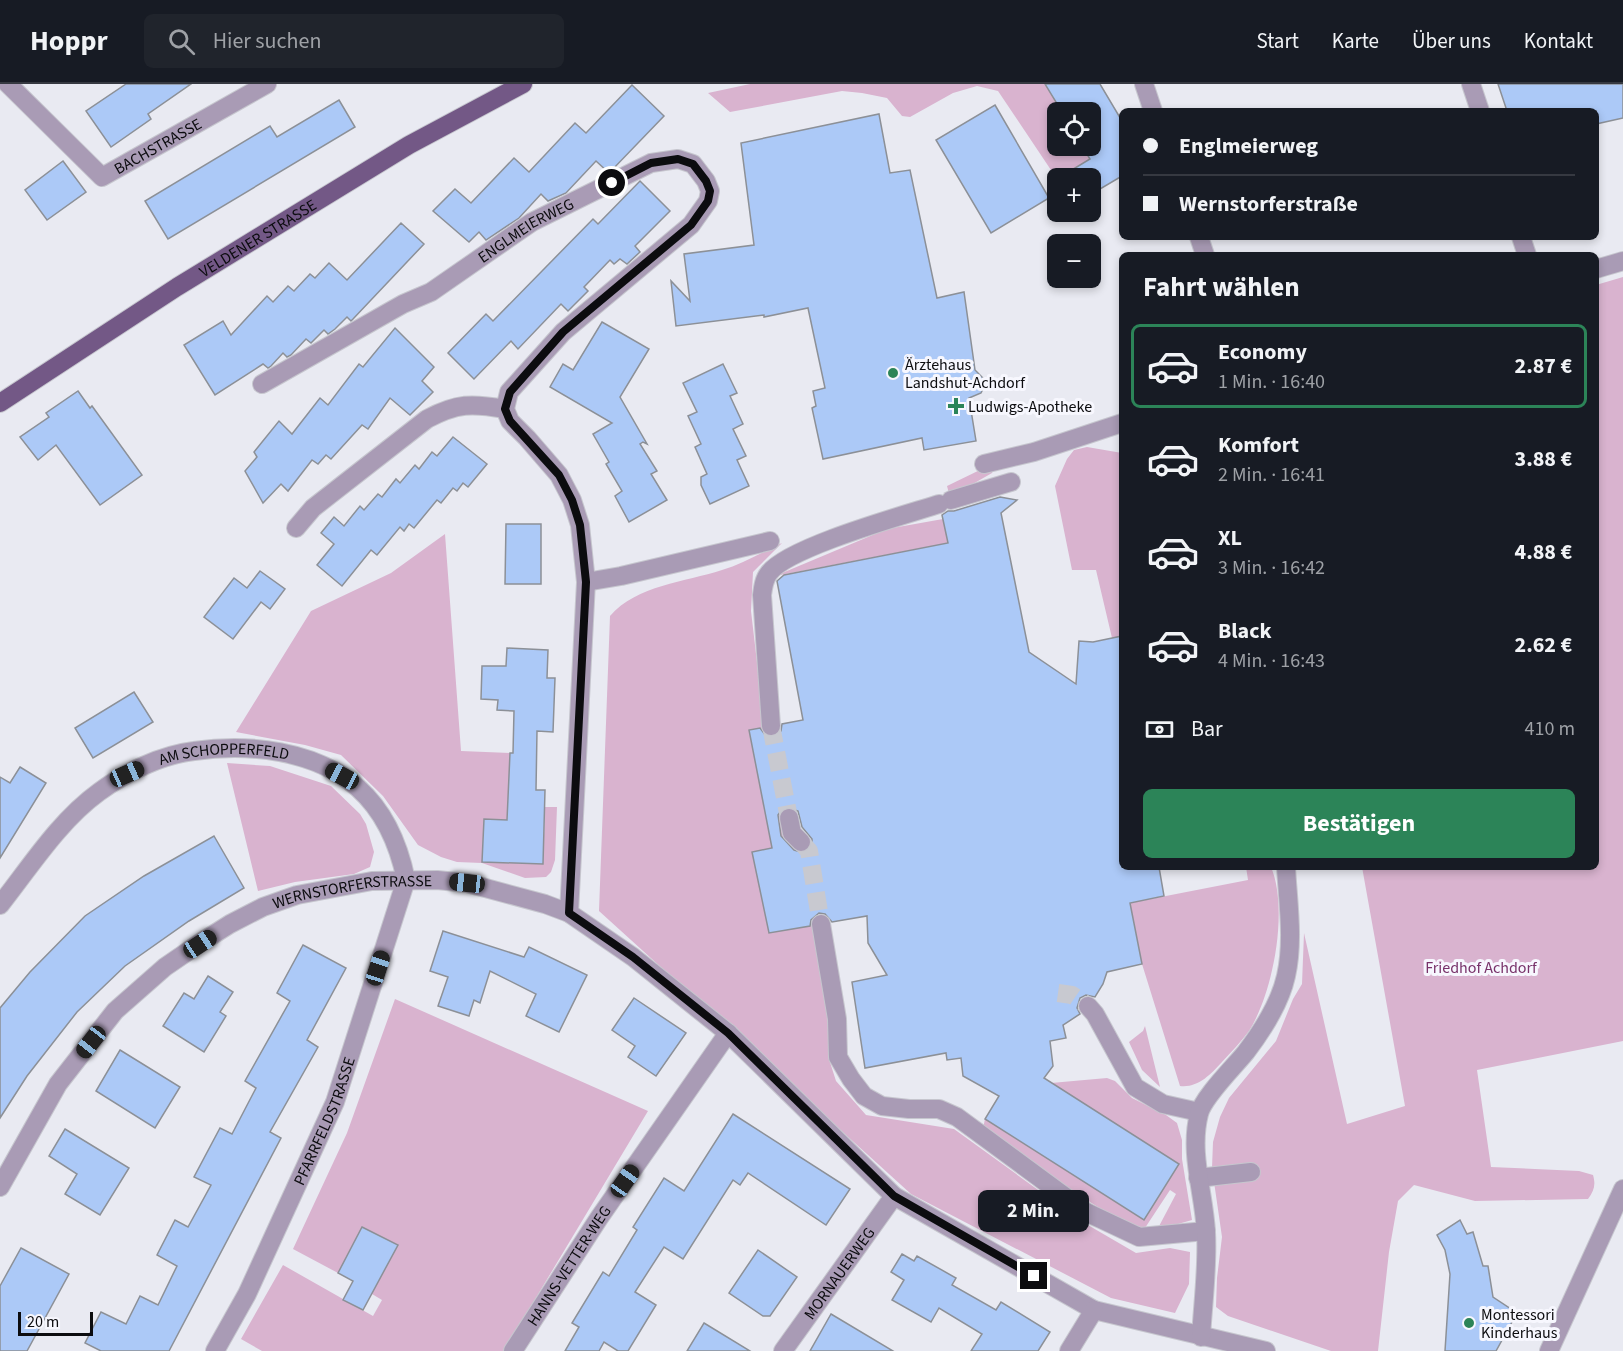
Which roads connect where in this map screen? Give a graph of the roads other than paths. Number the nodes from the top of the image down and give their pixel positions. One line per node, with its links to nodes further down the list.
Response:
1 (8, 84): 2 (street, BACHSTRASSE)
2 (267, 84)
3 (523, 84): 11 (main road, VELDENER STRASSE)
4 (1144, 84): 6 (street)
5 (1471, 84): 7 (street)
6 (1152, 108)
7 (1479, 108)
8 (1623, 261): 9 (street)
9 (1599, 268)
10 (262, 384): 12 (street, ENGLMEIERWEG)
11 (0, 403)
12 (505, 409): 16 (street); 18 (street)
13 (1119, 424): 14 (street)
14 (984, 464)
15 (1011, 482): 19 (street)
16 (296, 528)
17 (770, 541): 18 (street)
18 (586, 582): 25 (street)
19 (771, 726)
20 (789, 818): 21 (street)
21 (801, 842)
22 (1286, 870): 29 (street)
23 (406, 880): 24 (street, AM SCHOPPERFELD); 25 (street, WERNSTORFERSTRASSE); 32 (street, WERNSTORFERSTRASSE); 38 (street, PFARRFELDSTRASSE)
24 (0, 905)
25 (569, 913): 28 (street, WERNSTORFERSTRASSE)
26 (821, 924): 35 (street)
27 (1088, 1006): 29 (street)
28 (728, 1033): 34 (street, WERNSTORFERSTRASSE); 39 (street, HANNS-VETTER-WEG)
29 (1199, 1112): 31 (street)
30 (1251, 1172): 31 (street)
31 (1198, 1178): 35 (street)
32 (0, 1187)
33 (1623, 1189): 43 (street)
34 (894, 1196): 36 (street, WERNSTORFERSTRASSE); 40 (street, MORNAUERWEG)
35 (1206, 1231): 37 (street)
36 (1094, 1310): 37 (street, WERNSTORFERSTRASSE); 41 (street)
37 (1201, 1337): 42 (street, WERNSTORFERSTRASSE)
38 (215, 1351)
39 (513, 1351)
40 (783, 1351)
41 (1069, 1351)
42 (1266, 1351)
43 (1549, 1351)

